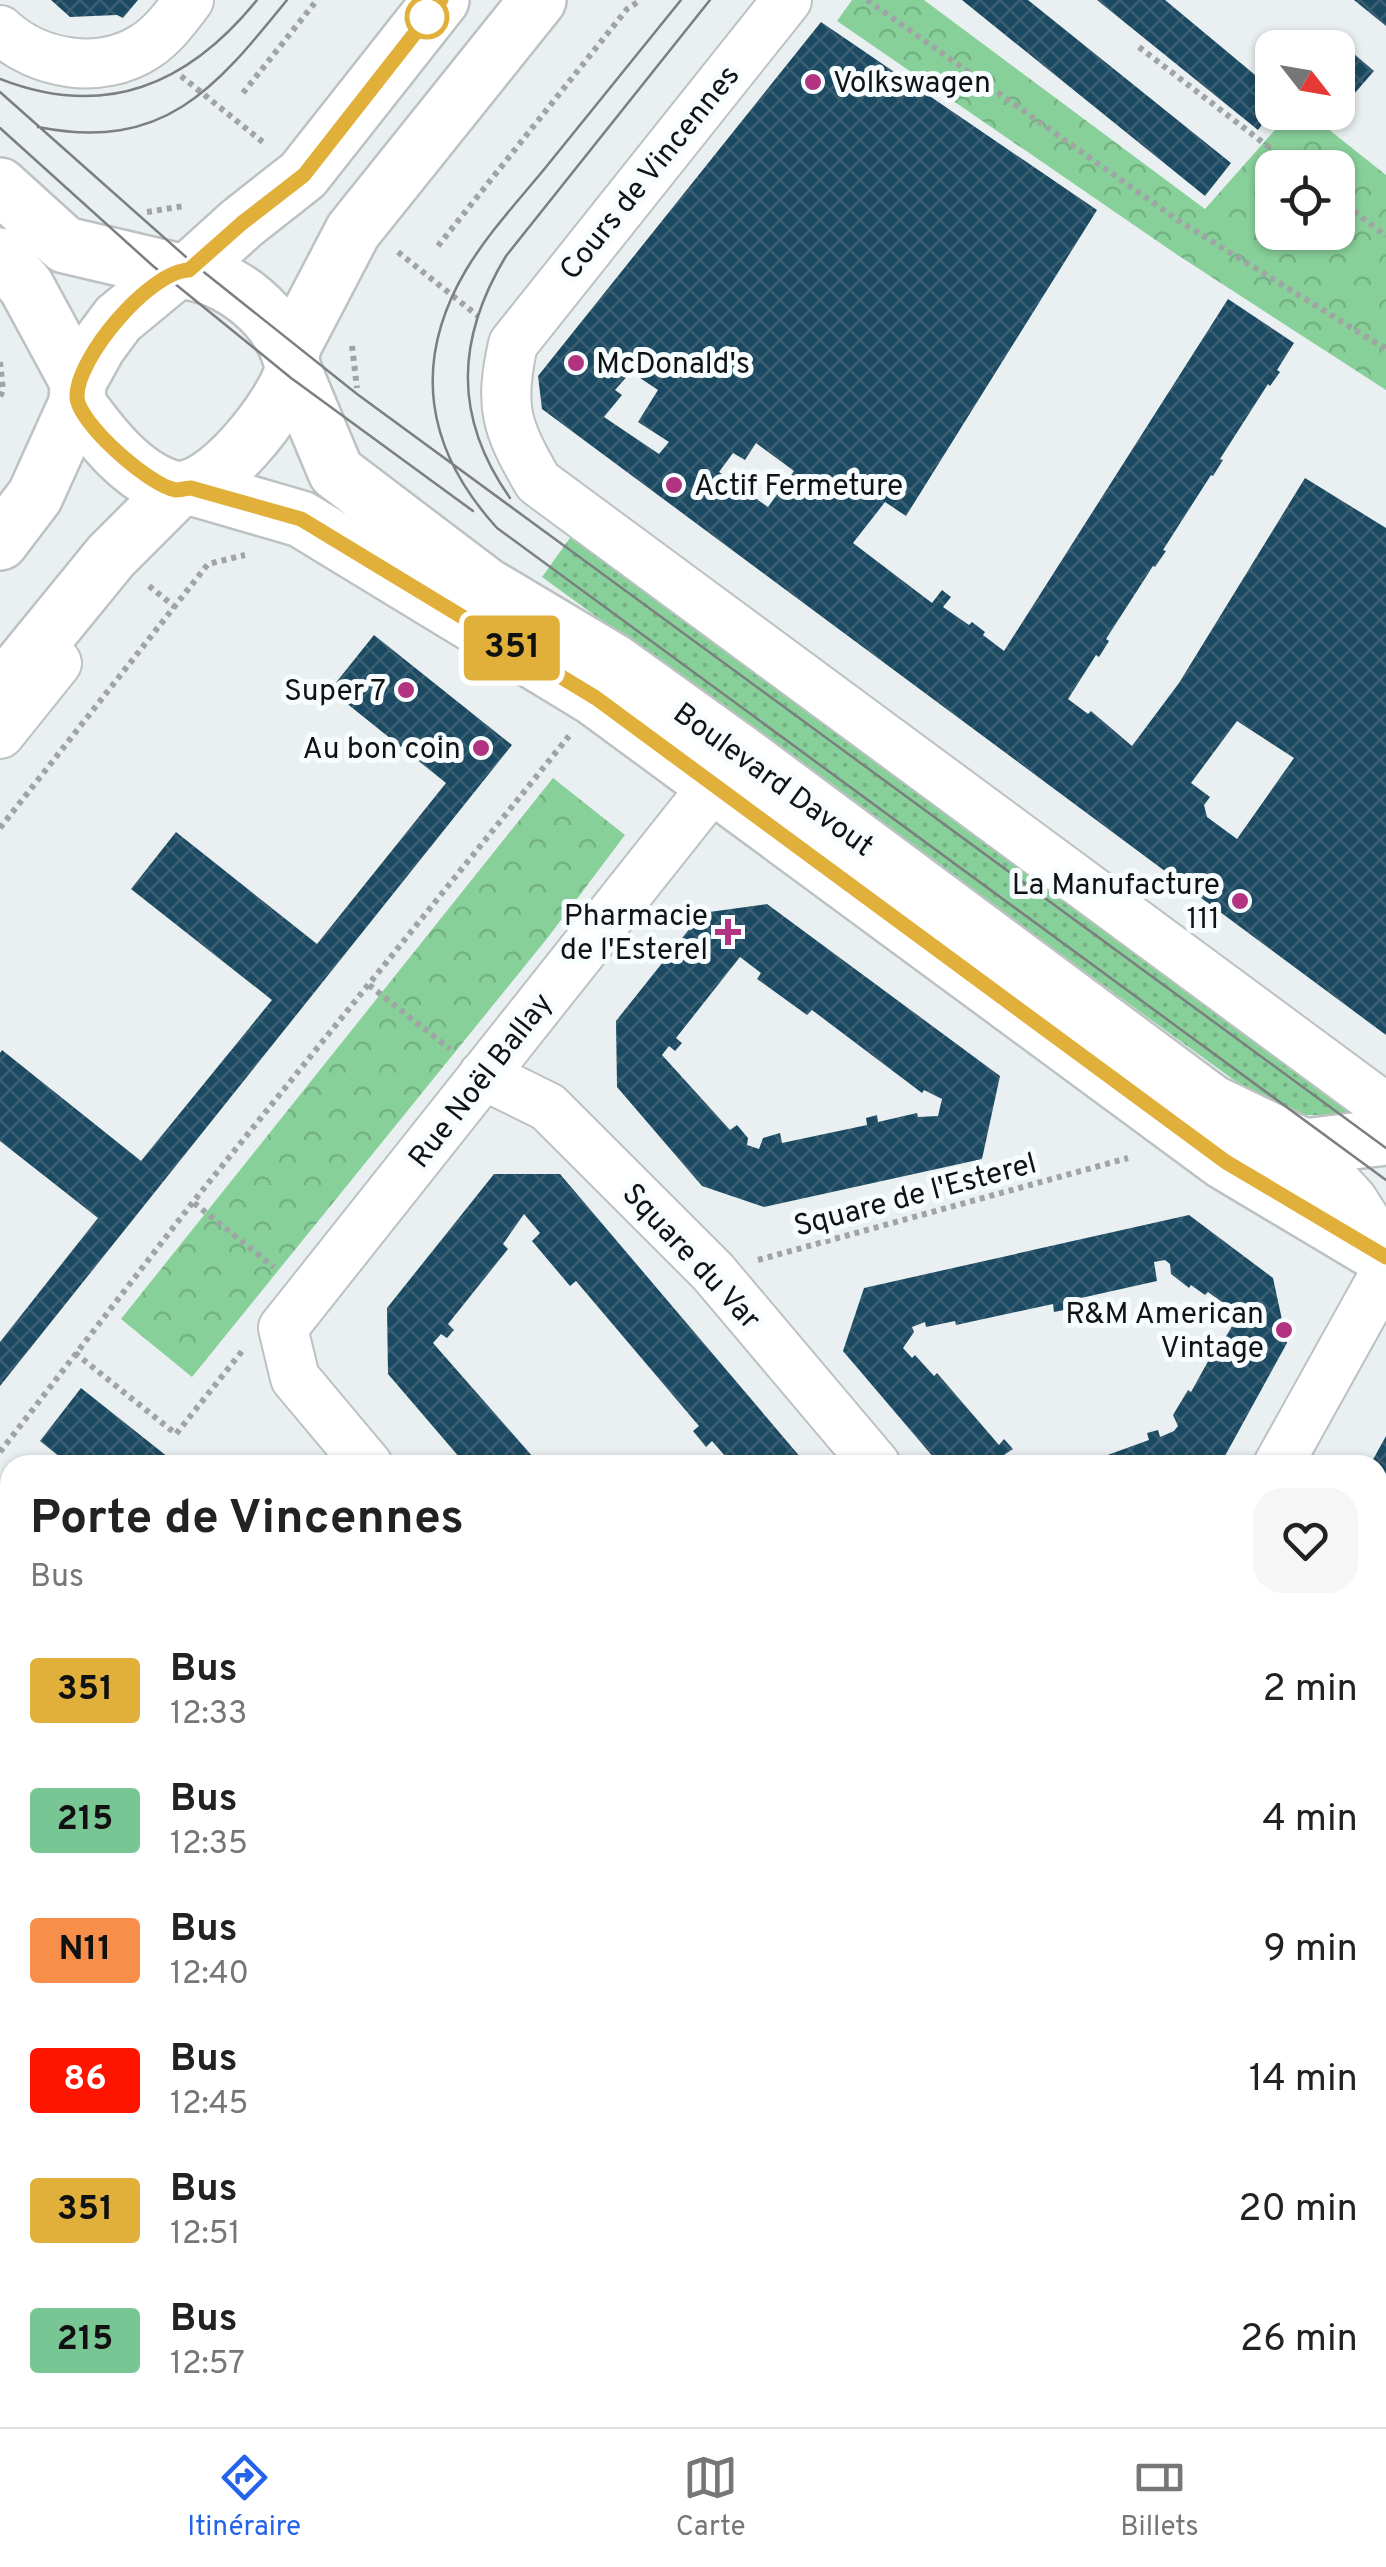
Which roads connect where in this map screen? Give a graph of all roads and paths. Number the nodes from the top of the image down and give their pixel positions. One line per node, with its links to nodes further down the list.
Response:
1 (190, 0): 10 (street)
2 (317, 0): 11 (path)
3 (441, 0): 22 (main road)
4 (538, 0): 27 (main road)
5 (641, 0): 19 (path)
6 (786, 0): 24 (street, Cours de Vincennes)
7 (868, 0): 25 (path)
8 (0, 30): 10 (street)
9 (1139, 46): 12 (path)
10 (161, 60): 13 (path)
11 (243, 93)
12 (1273, 150)
13 (250, 152)
14 (0, 186): 22 (main road)
15 (194, 205): 16 (path)
16 (134, 213)
17 (1355, 213): 18 (path)
18 (1386, 236)
19 (438, 246)
20 (0, 256): 28 (main road)
21 (390, 269): 24 (path)
22 (182, 271): 27 (main road); 28 (main road)
23 (355, 331): 29 (path)
24 (500, 334): 43 (street)
25 (1386, 349)
26 (0, 362): 30 (path)
27 (292, 362): 31 (main road); 45 (main road, Boulevard Davout)
28 (77, 392): 31 (main road); 32 (main road)
29 (358, 394)
30 (0, 397)
31 (184, 489): 33 (main road); 39 (main road, Boulevard Davout)
32 (18, 508): 34 (main road)
33 (134, 532): 36 (main road); 38 (street)
34 (0, 542)
35 (262, 551): 40 (path)
36 (0, 692)
37 (572, 731): 41 (path)
38 (0, 734)
39 (714, 785): 42 (street, Rue Noël Ballay); 48 (main road, Boulevard Davout)
40 (0, 828)
41 (369, 985): 42 (path); 47 (path)
42 (483, 1076): 50 (street, Square du Var); 52 (street, Rue Noël Ballay)
43 (1386, 1108)
44 (1386, 1137): 45 (main road)
45 (1304, 1146): 48 (street, Boulevard Davout)
46 (1128, 1158): 50 (path, Square de l'Esterel)
47 (193, 1202): 51 (path); 53 (path)
48 (1386, 1255)
49 (1386, 1271): 57 (street)
50 (713, 1272): 56 (street, Square du Var)
51 (286, 1276)
52 (282, 1328): 53 (path); 55 (street)
53 (75, 1354): 54 (path)
54 (0, 1452)
55 (360, 1455)
56 (868, 1455)
57 (1284, 1455)

